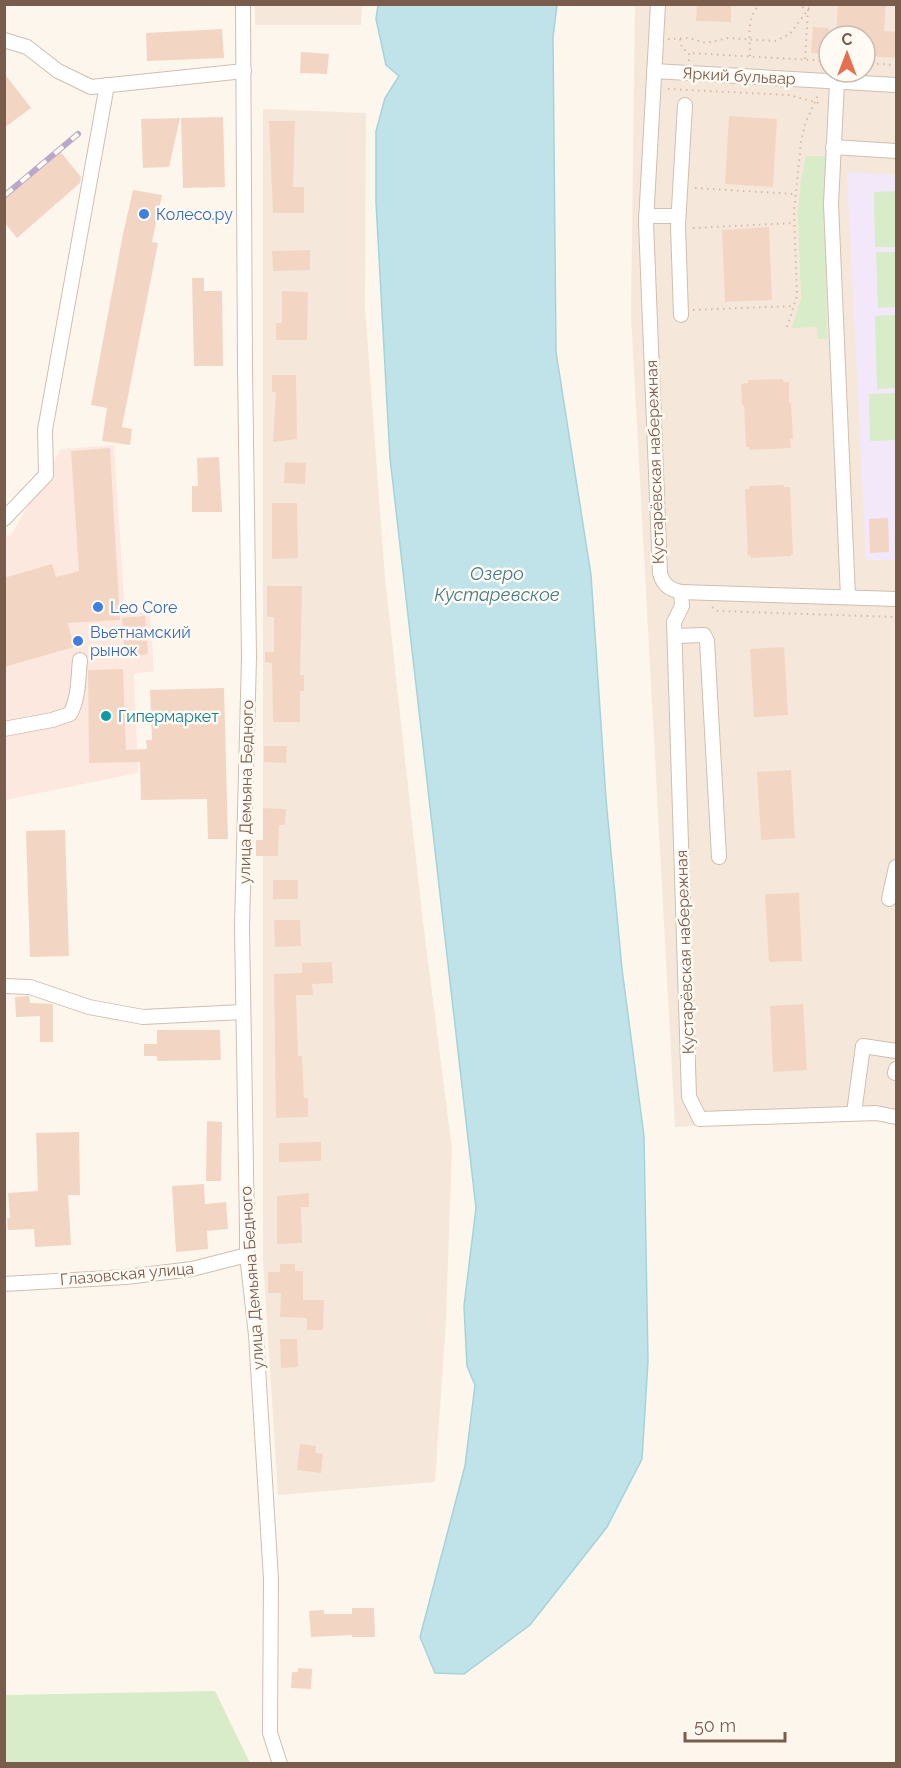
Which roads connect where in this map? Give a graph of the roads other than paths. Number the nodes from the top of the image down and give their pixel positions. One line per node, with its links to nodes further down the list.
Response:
1 (243, 4): 4 (street, улица Демьяна Бедного)
2 (658, 4): 5 (street, Кустарёвская набережная)
3 (4, 40): 9 (street)
4 (244, 71): 9 (street); 28 (street, улица Демьяна Бедного)
5 (654, 71): 6 (street, Яркий бульвар); 14 (street, Кустарёвская набережная)
6 (817, 80)
7 (832, 84): 12 (street)
8 (877, 84): 10 (street, Яркий бульвар)
9 (107, 85): 17 (street)
10 (897, 85)
11 (685, 105): 15 (street)
12 (833, 147): 13 (street); 19 (street)
13 (897, 151)
14 (646, 216): 15 (street); 18 (street, Кустарёвская набережная)
15 (678, 222): 16 (street)
16 (681, 313)
17 (4, 519)
18 (681, 592): 19 (street); 21 (street, Кустарёвская набережная)
19 (848, 597): 20 (street)
20 (897, 599)
21 (675, 636): 24 (street); 30 (street, Кустарёвская набережная)
22 (80, 660): 23 (street)
23 (4, 729)
24 (718, 857)
25 (897, 867): 26 (street)
26 (890, 899)
27 (4, 986): 28 (street)
28 (243, 1012): 32 (street, улица Демьяна Бедного)
29 (897, 1051): 30 (street)
30 (854, 1113): 31 (street)
31 (897, 1117)
32 (247, 1255): 33 (street, Глазовская улица); 34 (street, улица Демьяна Бедного)
33 (4, 1284)
34 (280, 1764)

